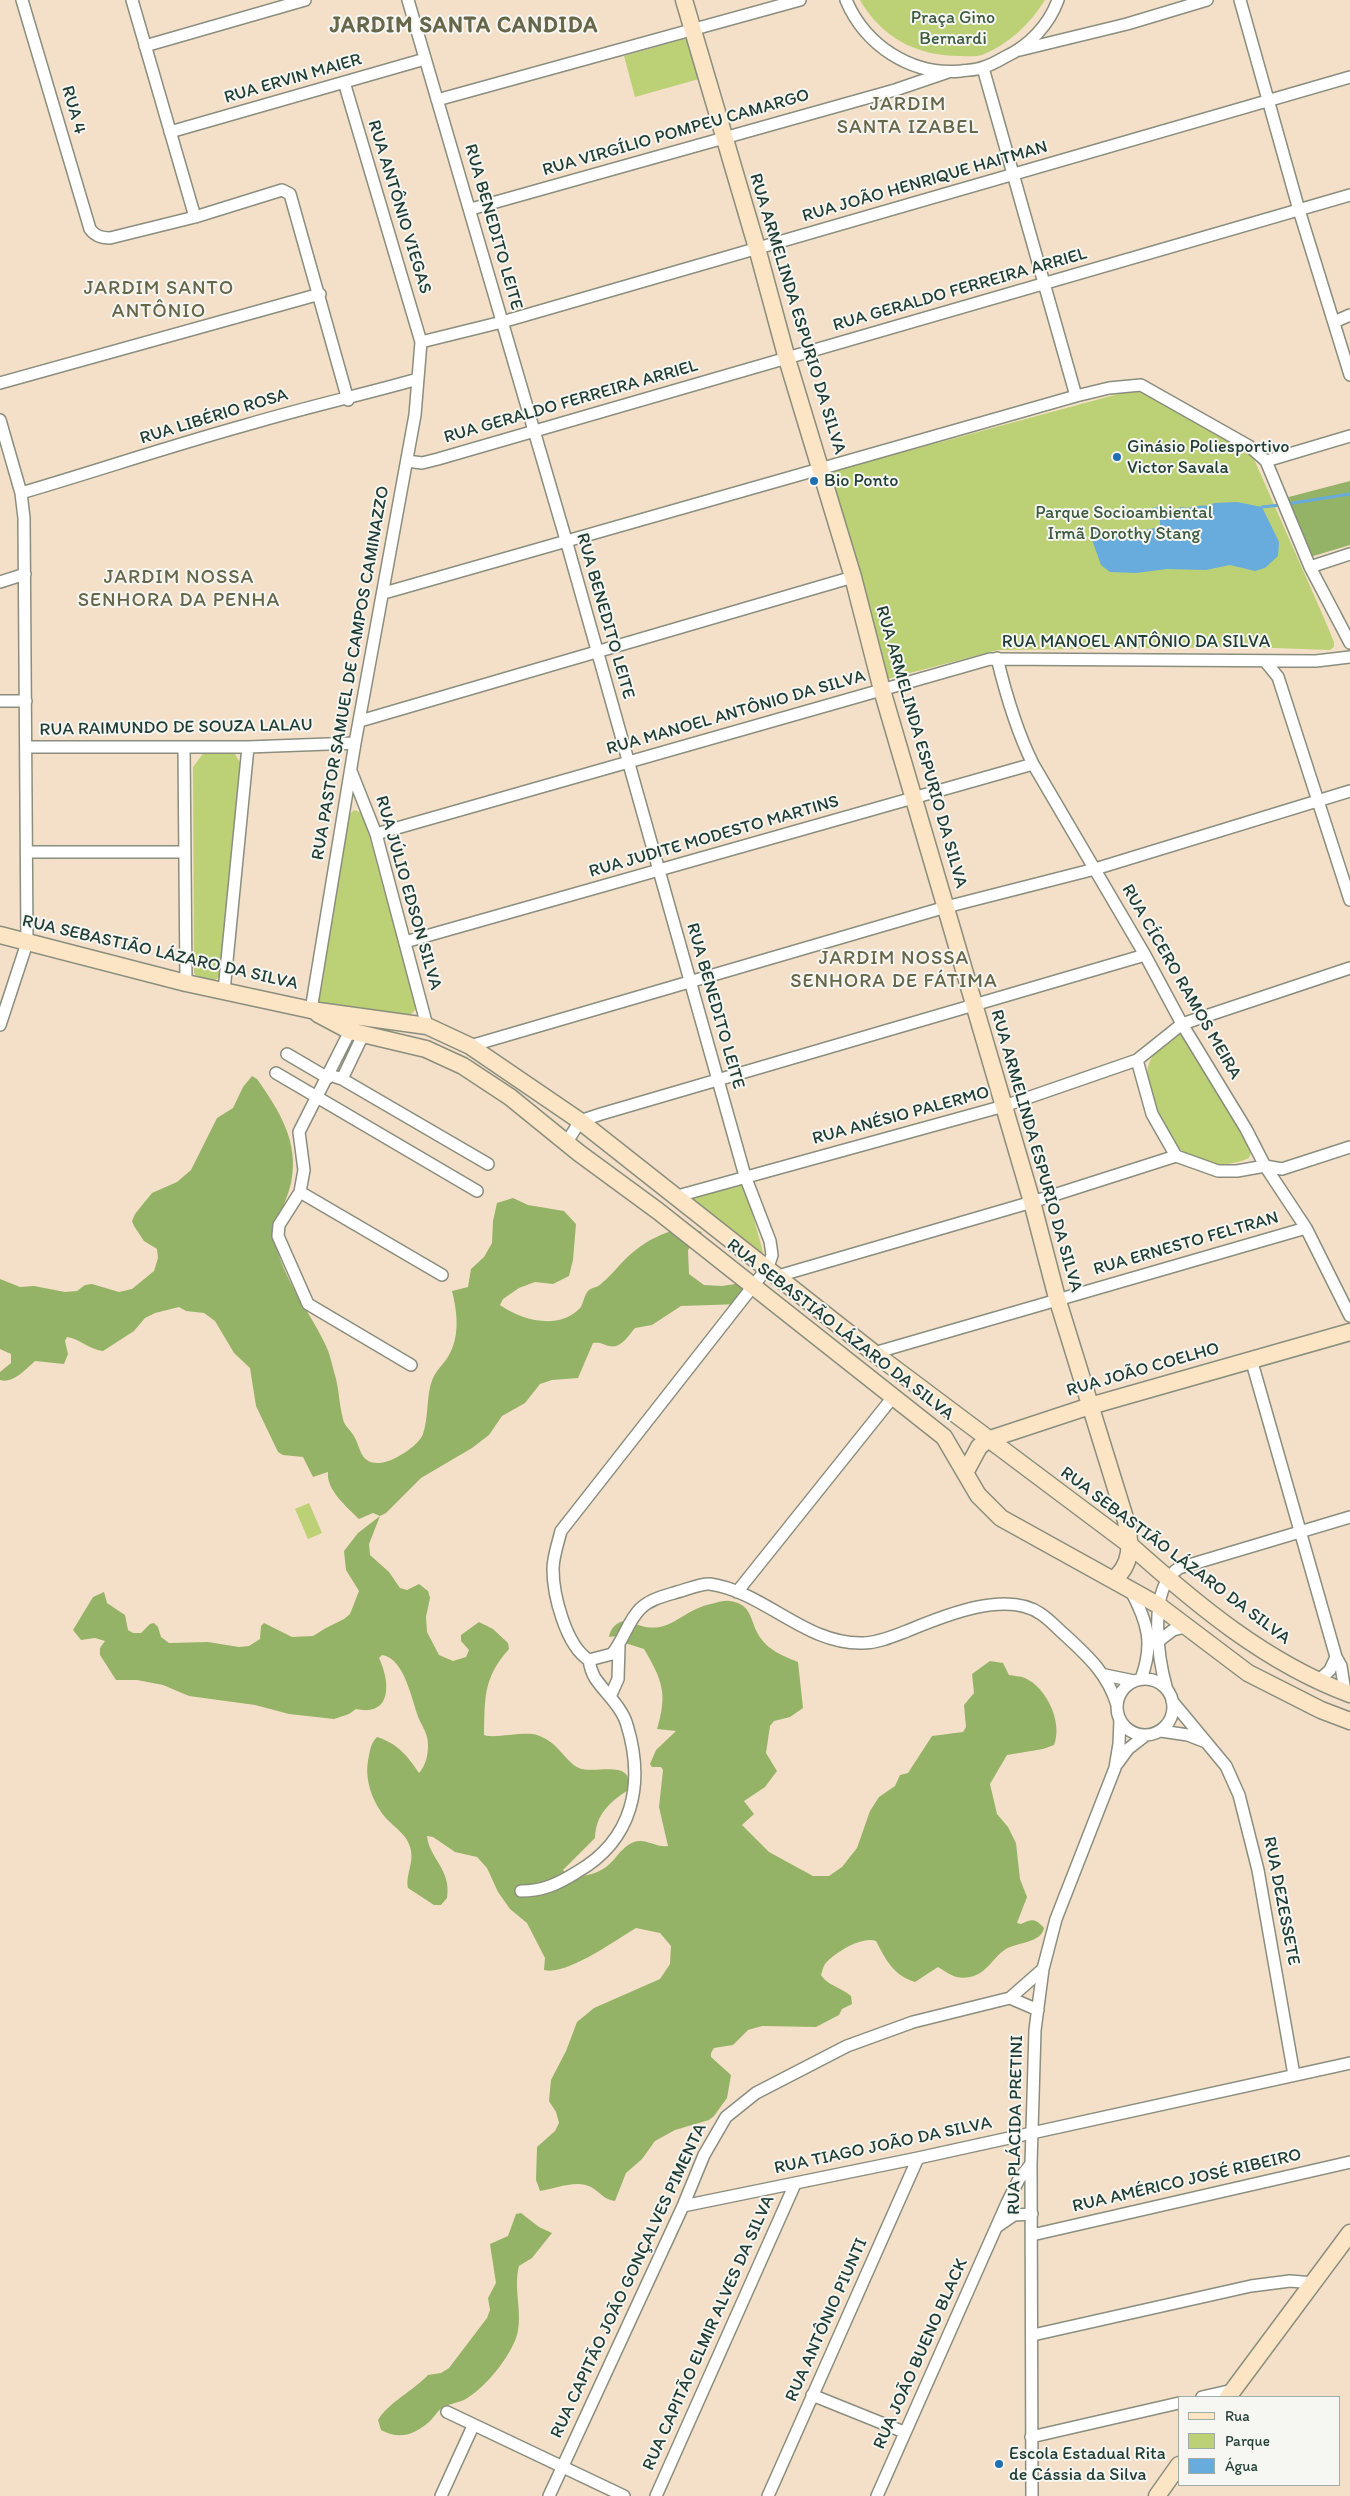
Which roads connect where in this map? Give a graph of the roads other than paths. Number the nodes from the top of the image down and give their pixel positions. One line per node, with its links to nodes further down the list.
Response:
1 (22, 0): 27 (street, RUA 4)
2 (132, 0): 12 (street)
3 (305, 0): 12 (street)
4 (408, 0): 14 (street, RUA BENEDITO LEITE)
5 (684, 0): 11 (street, RUA ARMELINDA ESPURIO DA SILVA)
6 (800, 0): 11 (street)
7 (846, 0): 16 (street)
8 (1058, 0): 13 (street)
9 (1206, 0): 13 (street)
10 (1240, 0): 20 (street)
11 (692, 31): 19 (street); 22 (street, RUA ARMELINDA ESPURIO DA SILVA)
12 (145, 46): 21 (street)
13 (1019, 50): 15 (street)
14 (424, 59): 18 (street, RUA ERVIN MAIER); 19 (street, RUA BENEDITO LEITE)
15 (983, 68): 16 (street); 23 (street)
16 (948, 72): 22 (street, RUA VIRGÍLIO POMPEU CAMARGO)
17 (1350, 77): 20 (street, RUA JOÃO HENRIQUE HAITMAN)
18 (344, 82): 21 (street, RUA ERVIN MAIER); 34 (street, RUA ANTÔNIO VIEGAS)
19 (438, 100): 25 (street, RUA BENEDITO LEITE)
20 (1268, 101): 23 (street, RUA JOÃO HENRIQUE HAITMAN); 26 (street)
21 (170, 132): 27 (street)
22 (724, 138): 25 (street, RUA VIRGÍLIO POMPEU CAMARGO); 28 (street, RUA ARMELINDA ESPURIO DA SILVA)
23 (1015, 175): 28 (street, RUA JOÃO HENRIQUE HAITMAN); 29 (street)
24 (1350, 195): 26 (street, RUA GERALDO FERREIRA ARRIEL)
25 (471, 209): 32 (street, RUA BENEDITO LEITE)
26 (1299, 210): 29 (street, RUA GERALDO FERREIRA ARRIEL); 33 (street)
27 (195, 217): 30 (street)
28 (757, 248): 32 (street, RUA JOÃO HENRIQUE HAITMAN); 35 (street, RUA ARMELINDA ESPURIO DA SILVA)
29 (1043, 283): 35 (street, RUA GERALDO FERREIRA ARRIEL); 39 (street)
30 (320, 294): 38 (street); 40 (street)
31 (1350, 315): 33 (street)
32 (502, 322): 34 (street, RUA JOÃO HENRIQUE HAITMAN); 42 (street, RUA BENEDITO LEITE)
33 (1334, 322): 36 (street)
34 (421, 342): 37 (street, RUA PASTOR SAMUEL DE CAMPOS CAMINAZZO)
35 (787, 359): 42 (street, RUA GERALDO FERREIRA ARRIEL); 46 (street, RUA ARMELINDA ESPURIO DA SILVA)
36 (1350, 375)
37 (418, 379): 40 (street, RUA LIBÉRIO ROSA); 45 (street, RUA PASTOR SAMUEL DE CAMPOS CAMINAZZO)
38 (0, 383)
39 (1076, 396): 44 (street); 46 (street)
40 (348, 400): 47 (street, RUA LIBÉRIO ROSA)
41 (0, 420): 47 (street)
42 (534, 431): 45 (street, RUA GERALDO FERREIRA ARRIEL); 48 (street, RUA BENEDITO LEITE)
43 (1350, 436): 44 (street)
44 (1266, 461): 50 (street)
45 (406, 462): 54 (street, RUA PASTOR SAMUEL DE CAMPOS CAMINAZZO)
46 (822, 468): 48 (street); 52 (street, RUA ARMELINDA ESPURIO DA SILVA)
47 (21, 494): 51 (street)
48 (566, 540): 54 (street); 56 (street, RUA BENEDITO LEITE)
49 (1350, 554): 50 (street)
50 (1310, 567): 55 (street)
51 (25, 574): 53 (street); 62 (street)
52 (853, 577): 56 (street); 60 (street, RUA ARMELINDA ESPURIO DA SILVA)
53 (0, 582)
54 (384, 593): 63 (street, RUA PASTOR SAMUEL DE CAMPOS CAMINAZZO)
55 (1350, 643)
56 (597, 651): 63 (street); 68 (street, RUA BENEDITO LEITE)
57 (1350, 657): 59 (street, RUA MANOEL ANTÔNIO DA SILVA)
58 (998, 658): 59 (street, RUA MANOEL ANTÔNIO DA SILVA); 60 (street, RUA MANOEL ANTÔNIO DA SILVA); 69 (street, RUA CÍCERO RAMOS MEIRA)
59 (1265, 661): 73 (street)
60 (882, 690): 68 (street, RUA MANOEL ANTÔNIO DA SILVA); 72 (street, RUA ARMELINDA ESPURIO DA SILVA)
61 (0, 701): 62 (street)
62 (26, 701): 65 (street)
63 (360, 721): 64 (street, RUA PASTOR SAMUEL DE CAMPOS CAMINAZZO)
64 (355, 743): 67 (street, RUA RAIMUNDO DE SOUZA LALAU); 70 (street, RUA PASTOR SAMUEL DE CAMPOS CAMINAZZO)
65 (26, 747): 66 (street, RUA RAIMUNDO DE SOUZA LALAU); 75 (street)
66 (184, 747): 67 (street, RUA RAIMUNDO DE SOUZA LALAU); 76 (street)
67 (248, 747): 88 (street)
68 (628, 761): 74 (street, RUA MANOEL ANTÔNIO DA SILVA); 78 (street, RUA BENEDITO LEITE)
69 (1033, 764): 72 (street, RUA JUDITE MODESTO MARTINS); 77 (street, RUA CÍCERO RAMOS MEIRA)
70 (351, 771): 74 (street, RUA JÚLIO EDSON SILVA); 90 (street, RUA PASTOR SAMUEL DE CAMPOS CAMINAZZO)
71 (1350, 790): 73 (street)
72 (914, 798): 78 (street, RUA JUDITE MODESTO MARTINS); 80 (street, RUA ARMELINDA ESPURIO DA SILVA)
73 (1317, 802): 77 (street); 79 (street)
74 (376, 834): 82 (street, RUA JÚLIO EDSON SILVA)
75 (27, 852): 76 (street); 83 (street)
76 (185, 852): 87 (street)
77 (1095, 869): 80 (street); 84 (street, RUA CÍCERO RAMOS MEIRA)
78 (659, 870): 82 (street, RUA JUDITE MODESTO MARTINS); 86 (street, RUA BENEDITO LEITE)
79 (1350, 900)
80 (946, 908): 86 (street); 89 (street, RUA ARMELINDA ESPURIO DA SILVA)
81 (0, 935): 83 (street, RUA SEBASTIÃO LÁZARO DA SILVA)
82 (405, 942): 93 (street, RUA JÚLIO EDSON SILVA)
83 (27, 943): 87 (street, RUA SEBASTIÃO LÁZARO DA SILVA); 92 (street)
84 (1145, 955): 89 (street); 91 (street, RUA CÍCERO RAMOS MEIRA)
85 (1350, 968): 91 (street)
86 (690, 980): 95 (street); 101 (street, RUA BENEDITO LEITE)
87 (186, 983): 88 (street, RUA SEBASTIÃO LÁZARO DA SILVA)
88 (224, 992): 90 (street, RUA SEBASTIÃO LÁZARO DA SILVA)
89 (974, 1005): 101 (street); 103 (street, RUA ARMELINDA ESPURIO DA SILVA)
90 (316, 1011): 93 (street, RUA SEBASTIÃO LÁZARO DA SILVA); 94 (street, RUA SEBASTIÃO LÁZARO DA SILVA)
91 (1182, 1024): 97 (street, RUA ANÉSIO PALERMO); 109 (street, RUA CÍCERO RAMOS MEIRA)
92 (0, 1025)
93 (427, 1026): 95 (street, RUA SEBASTIÃO LÁZARO DA SILVA)
94 (356, 1033): 99 (street); 100 (street); 105 (street, RUA SEBASTIÃO LÁZARO DA SILVA)
95 (470, 1046): 104 (street, RUA SEBASTIÃO LÁZARO DA SILVA)
96 (287, 1054): 99 (street)
97 (1137, 1060): 103 (street, RUA ANÉSIO PALERMO); 107 (street)
98 (276, 1073): 102 (street)
99 (329, 1076): 100 (street); 102 (street)
100 (342, 1079): 108 (street)
101 (717, 1079): 104 (street); 110 (street, RUA BENEDITO LEITE)
102 (318, 1098): 111 (street); 112 (street)
103 (1004, 1106): 110 (street, RUA ANÉSIO PALERMO); 114 (street, RUA ARMELINDA ESPURIO DA SILVA)
104 (580, 1122): 105 (street); 113 (street, RUA SEBASTIÃO LÁZARO DA SILVA)
105 (567, 1142): 118 (street, RUA SEBASTIÃO LÁZARO DA SILVA)
106 (1350, 1147): 109 (street)
107 (1176, 1156): 109 (street); 114 (street)
108 (488, 1164)
109 (1265, 1166): 115 (street, RUA CÍCERO RAMOS MEIRA)
110 (745, 1176): 113 (street, RUA ANÉSIO PALERMO); 116 (street, RUA BENEDITO LEITE)
111 (477, 1191)
112 (300, 1192): 117 (street); 124 (street)
113 (674, 1197): 116 (street, RUA SEBASTIÃO LÁZARO DA SILVA)
114 (1032, 1202): 116 (street); 119 (street, RUA ARMELINDA ESPURIO DA SILVA)
115 (1306, 1228): 119 (street, RUA ERNESTO FELTRAN); 120 (street, RUA CÍCERO RAMOS MEIRA)
116 (769, 1268): 118 (street); 122 (street, RUA SEBASTIÃO LÁZARO DA SILVA)
117 (442, 1275)
118 (749, 1284): 125 (street, RUA SEBASTIÃO LÁZARO DA SILVA); 143 (street)
119 (1057, 1298): 122 (street, RUA ERNESTO FELTRAN); 126 (street, RUA ARMELINDA ESPURIO DA SILVA)
120 (1350, 1316)
121 (1350, 1332): 123 (street, RUA JOÃO COELHO)
122 (874, 1353): 127 (street, RUA SEBASTIÃO LÁZARO DA SILVA)
123 (1251, 1359): 126 (street, RUA JOÃO COELHO); 132 (street)
124 (411, 1364)
125 (893, 1397): 128 (street, RUA SEBASTIÃO LÁZARO DA SILVA); 137 (street)
126 (1090, 1406): 127 (street, RUA JOÃO COELHO); 129 (street, RUA ARMELINDA ESPURIO DA SILVA)
127 (988, 1440): 128 (street); 131 (street, RUA SEBASTIÃO LÁZARO DA SILVA)
128 (965, 1473): 135 (street, RUA SEBASTIÃO LÁZARO DA SILVA)
129 (1120, 1505): 131 (street); 133 (street, RUA ARMELINDA ESPURIO DA SILVA)
130 (1350, 1517): 132 (street)
131 (1102, 1525): 133 (street, RUA SEBASTIÃO LÁZARO DA SILVA)
132 (1299, 1532): 134 (street); 142 (street)
133 (1130, 1546): 134 (street, RUA SEBASTIÃO LÁZARO DA SILVA); 135 (street)
134 (1167, 1578): 138 (street); 146 (street, RUA SEBASTIÃO LÁZARO DA SILVA)
135 (1113, 1580): 136 (street, RUA SEBASTIÃO LÁZARO DA SILVA)
136 (1131, 1591): 138 (street, RUA SEBASTIÃO LÁZARO DA SILVA); 145 (street)
137 (737, 1592): 141 (street); 144 (street)
138 (1158, 1605): 139 (street, RUA SEBASTIÃO LÁZARO DA SILVA); 140 (street)
139 (1189, 1626): 140 (street); 153 (street, RUA SEBASTIÃO LÁZARO DA SILVA)
140 (1160, 1640): 147 (street)
141 (619, 1646): 143 (street); 149 (street)
142 (1336, 1658): 146 (street); 148 (street)
143 (589, 1660): 149 (street)
144 (1105, 1675): 145 (street); 151 (street)
145 (1138, 1680): 147 (street); 151 (street)
146 (1317, 1682): 148 (street, RUA SEBASTIÃO LÁZARO DA SILVA)
147 (1167, 1690): 150 (street)
148 (1347, 1693)
149 (610, 1696): 158 (street)
150 (1172, 1701): 154 (street); 156 (street, RUA DEZESSETE)
151 (1117, 1704): 152 (street)
152 (1120, 1719): 155 (street); 157 (street, RUA PLÁCIDA PRETINI)
153 (1350, 1721)
154 (1161, 1731): 155 (street); 156 (street)
155 (1146, 1735): 157 (street, RUA PLÁCIDA PRETINI)
156 (1208, 1743): 163 (street, RUA DEZESSETE)
157 (1115, 1768): 159 (street, RUA PLÁCIDA PRETINI)
158 (521, 1892)
159 (1043, 1969): 160 (street); 161 (street, RUA PLÁCIDA PRETINI)
160 (1010, 1998): 161 (street); 169 (street, RUA CAPITÃO JOÃO GONÇALVES PIMENTA)
161 (1038, 2010): 164 (street, RUA PLÁCIDA PRETINI)
162 (1350, 2063): 163 (street, RUA TIAGO JOÃO DA SILVA)
163 (1294, 2075): 164 (street, RUA TIAGO JOÃO DA SILVA)
164 (1032, 2132): 165 (street, RUA TIAGO JOÃO DA SILVA); 167 (street, RUA PLÁCIDA PRETINI)
165 (918, 2158): 168 (street, RUA TIAGO JOÃO DA SILVA); 176 (street, RUA ANTÔNIO PIUNTI)
166 (1350, 2162): 173 (street, RUA AMÉRICO JOSÉ RIBEIRO)
167 (1031, 2164): 170 (street, RUA PLÁCIDA PRETINI); 171 (street, RUA JOÃO BUENO BLACK)
168 (794, 2184): 169 (street, RUA TIAGO JOÃO DA SILVA); 189 (street, RUA CAPITÃO ELMIR ALVES DA SILVA)
169 (683, 2206): 185 (street, RUA CAPITÃO JOÃO GONÇALVES PIMENTA)
170 (1032, 2214): 171 (street); 173 (street, RUA PLÁCIDA PRETINI)
171 (998, 2226): 182 (street, RUA JOÃO BUENO BLACK)
172 (1350, 2233): 174 (street)
173 (1032, 2234): 175 (street, RUA PLÁCIDA PRETINI)
174 (1314, 2283): 175 (street); 177 (street)
175 (1033, 2336): 183 (street, RUA PLÁCIDA PRETINI)
176 (812, 2394): 182 (street); 190 (street, RUA ANTÔNIO PIUNTI)
177 (1230, 2394): 178 (street)
178 (1211, 2396)
179 (1178, 2403): 183 (street)
180 (448, 2412): 181 (street)
181 (473, 2426): 185 (street); 186 (street)
182 (904, 2432): 191 (street, RUA JOÃO BUENO BLACK)
183 (1031, 2437): 192 (street, RUA PLÁCIDA PRETINI)
184 (1178, 2466): 193 (street)
185 (562, 2468): 187 (street, RUA CAPITÃO JOÃO GONÇALVES PIMENTA); 188 (street)
186 (441, 2496)
187 (549, 2496)
188 (624, 2496)
189 (656, 2496)
190 (768, 2496)
191 (877, 2496)
192 (1032, 2496)
193 (1157, 2496)

